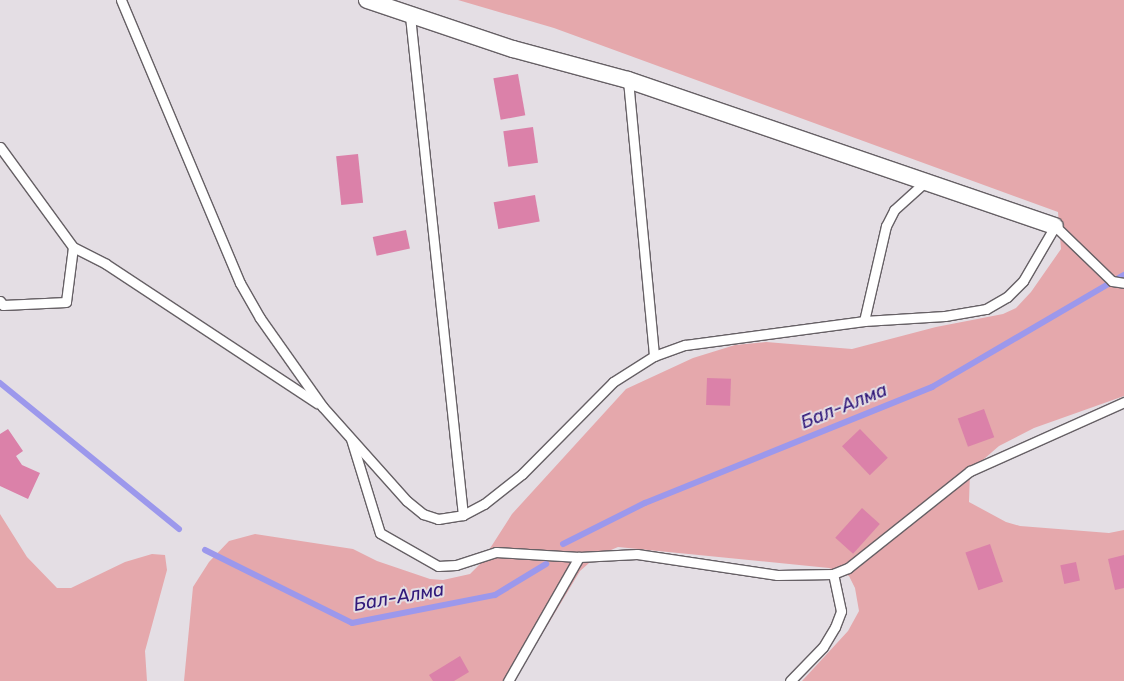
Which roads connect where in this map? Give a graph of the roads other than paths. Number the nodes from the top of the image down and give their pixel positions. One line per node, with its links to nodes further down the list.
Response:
1 (121, 0): 14 (lane)
2 (367, 0): 3 (street)
3 (410, 16): 4 (street); 16 (lane)
4 (628, 80): 6 (street); 12 (lane)
5 (0, 147): 8 (lane)
6 (925, 182): 7 (street); 11 (lane)
7 (1056, 226): 9 (lane); 11 (lane)
8 (73, 247): 10 (lane); 14 (lane)
9 (1124, 283)
10 (0, 302)
11 (864, 321): 12 (lane)
12 (654, 356): 16 (lane)
13 (1124, 402): 18 (lane)
14 (322, 406): 15 (lane)
15 (350, 435): 16 (lane); 17 (lane)
16 (463, 514)
17 (578, 557): 18 (lane); 19 (lane)
18 (833, 574): 20 (lane)
19 (508, 681)
20 (790, 681)

